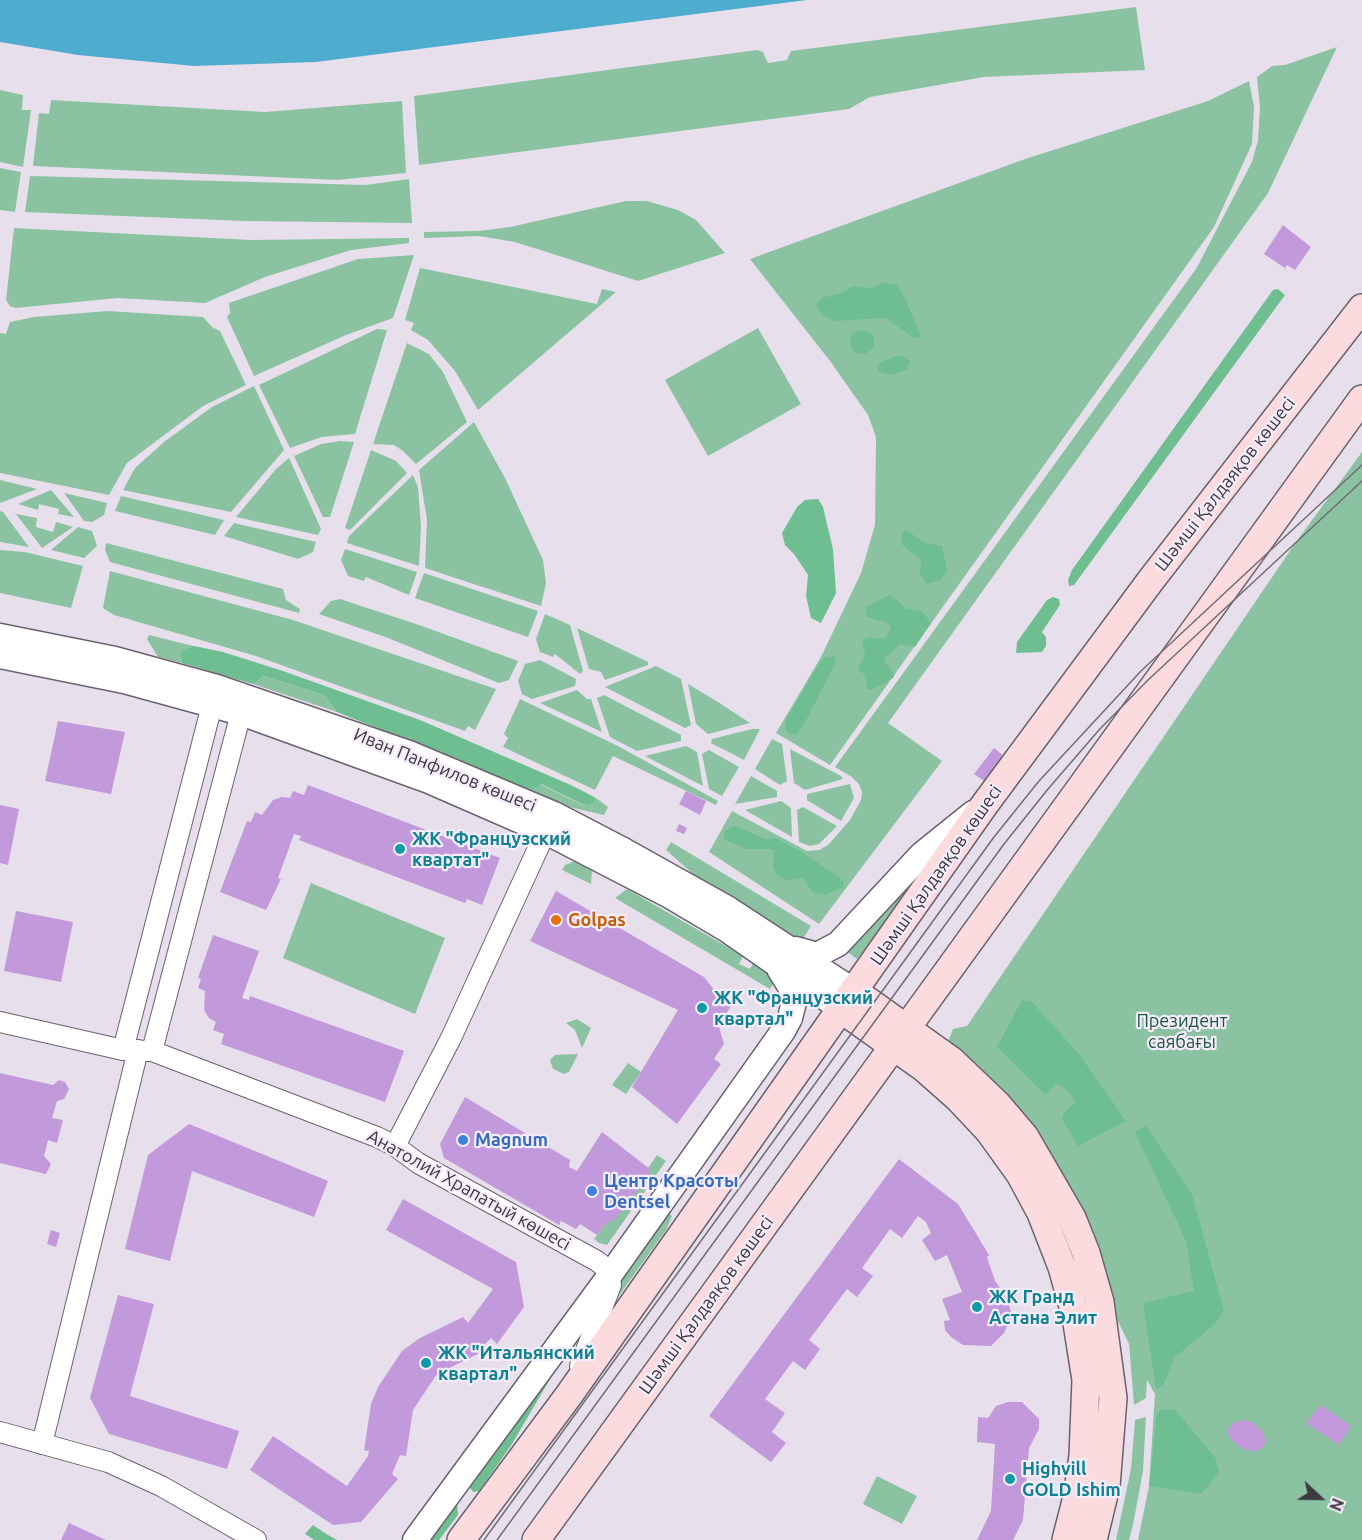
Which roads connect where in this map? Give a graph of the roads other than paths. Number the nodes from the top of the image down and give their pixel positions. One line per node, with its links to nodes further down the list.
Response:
1 (1362, 308): 7 (main road, Шәмші Қалдаяқов көшесі)
2 (1362, 399): 12 (main road, Шәмші Қалдаяқов көшесі)
3 (0, 636): 5 (street, Иван Панфилов көшесі)
4 (0, 656): 5 (street, Иван Панфилов көшесі)
5 (214, 696): 6 (street, Иван Панфилов көшесі); 13 (street)
6 (243, 704): 8 (street, Иван Панфилов көшесі); 13 (street)
7 (985, 804): 9 (street); 10 (main road, Шәмші Қалдаяқов көшесі)
8 (550, 823): 9 (street, Иван Панфилов көшесі); 14 (street)
9 (780, 953): 10 (street, Иван Панфилов көшесі); 15 (street)
10 (848, 1000): 12 (main road); 16 (main road, Шәмші Қалдаяқов көшесі)
11 (0, 1022): 13 (street, Анатолий Храпатый көшесі)
12 (900, 1037): 22 (main road, Шәмші Қалдаяқов көшесі); 23 (main road); 24 (main road)
13 (138, 1050): 14 (street, Анатолий Храпатый көшесі); 18 (street)
14 (395, 1146): 15 (street, Анатолий Храпатый көшесі)
15 (610, 1275): 16 (street); 20 (street)
16 (569, 1395): 21 (main road, Шәмші Қалдаяқов көшесі)
17 (0, 1432): 18 (street)
18 (42, 1444): 19 (street)
19 (256, 1540)
20 (416, 1540)
21 (461, 1540)
22 (536, 1540)
23 (1066, 1540)
24 (1093, 1540)

